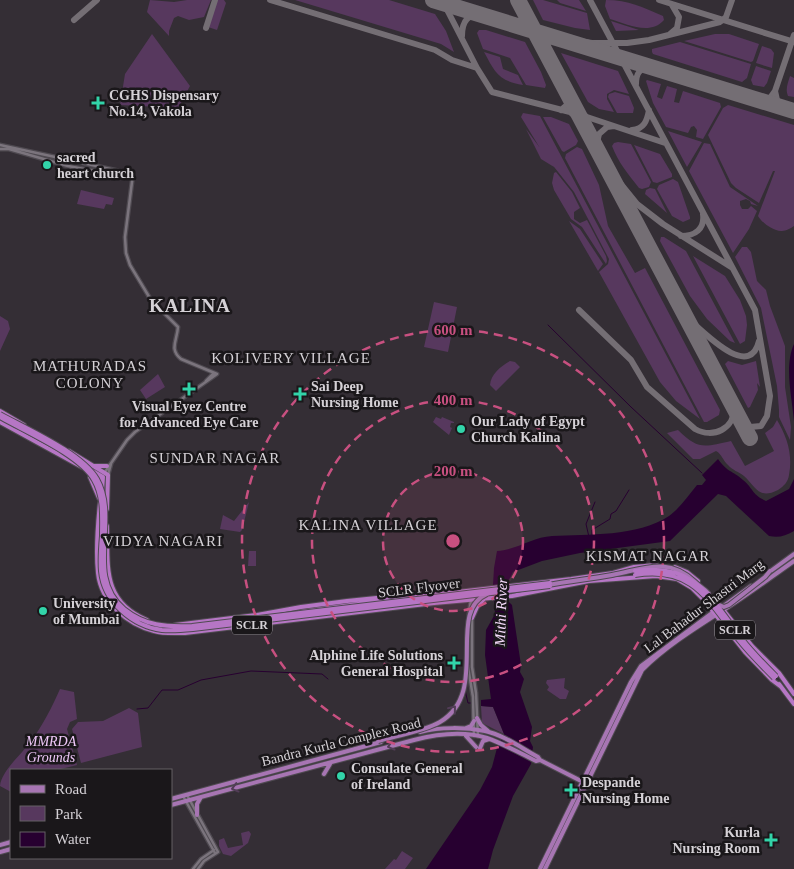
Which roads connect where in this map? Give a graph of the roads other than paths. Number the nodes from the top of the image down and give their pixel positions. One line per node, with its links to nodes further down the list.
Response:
1 (0, 147): 2 (main road)
2 (208, 369): 3 (main road); 3 (main road)
3 (207, 380): 6 (main road)
4 (1, 417): 5 (highway); 7 (highway); 32 (highway, bridge); 32 (highway, bridge)
5 (83, 459): 7 (highway); 8 (highway)
6 (109, 465): 8 (highway); 9 (main road)
7 (79, 466): 8 (highway); 11 (highway)
8 (89, 467): 9 (highway); 10 (highway)
9 (106, 476): 10 (highway, SCLR); 33 (highway, SCLR)
10 (102, 493): 11 (highway, SCLR)
11 (100, 507): 35 (highway, SCLR)
12 (794, 554): 14 (main road, Lal Bahadur Shastri Marg)
13 (794, 560): 30 (main road, Lal Bahadur Shastri Marg)
14 (770, 571): 22 (main road, bridge); 30 (main road, Lal Bahadur Shastri Marg)
15 (613, 573): 16 (highway, SCLR); 17 (highway); 18 (highway, SCLR)
16 (635, 573): 19 (highway, SCLR); 22 (highway, SCLR, bridge); 40 (highway, SCLR, bridge)
17 (688, 573): 21 (highway); 22 (highway)
18 (571, 578): 23 (highway, SCLR); 24 (highway)
19 (614, 579): 20 (highway, SCLR); 21 (highway)
20 (589, 581): 24 (highway); 26 (highway, SCLR)
21 (683, 582): 31 (highway)
22 (697, 582): 40 (highway, SCLR, bridge); 52 (main road, one-way to 22, bridge)
23 (525, 584): 25 (highway, SCLR, bridge); 26 (highway)
24 (550, 584): 32 (highway, bridge)
25 (472, 590): 27 (highway, SCLR); 29 (main road)
26 (527, 593): 28 (highway, SCLR)
27 (405, 598): 32 (highway, bridge); 33 (highway, SCLR)
28 (488, 598): 29 (highway, SCLR); 34 (highway)
29 (472, 599): 34 (main road); 36 (highway, SCLR); 38 (main road)
30 (722, 609): 31 (main road, Lal Bahadur Shastri Marg); 37 (highway)
31 (712, 614): 39 (highway); 56 (main road, Lal Bahadur Shastri Marg)
32 (290, 616): 36 (highway, bridge)
33 (143, 618): 35 (highway)
34 (472, 618): 38 (main road)
35 (139, 626): 36 (highway, SCLR)
36 (178, 633)
37 (742, 634): 39 (highway); 41 (highway)
38 (470, 636): 45 (main road)
39 (734, 639): 42 (highway)
40 (775, 677): 41 (highway, SCLR); 42 (highway, SCLR)
41 (784, 682): 43 (highway, SCLR)
42 (780, 686): 44 (highway, SCLR)
43 (794, 694)
44 (794, 704)
45 (475, 719): 46 (main road); 47 (main road); 48 (main road)
46 (462, 729): 47 (main road, Bandra Kurla Complex Road); 52 (main road, Bandra Kurla Complex Road)
47 (476, 730): 48 (main road, Bandra Kurla Complex Road); 50 (main road)
48 (491, 733): 53 (main road, Bandra Kurla Complex Road)
49 (466, 736): 50 (main road, Bandra Kurla Complex Road); 51 (main road); 54 (main road, Bandra Kurla Complex Road, one-way to 54)
50 (476, 737): 51 (main road, Bandra Kurla Complex Road)
51 (489, 739): 53 (main road, Bandra Kurla Complex Road)
52 (367, 746): 57 (main road, Bandra Kurla Complex Road)
53 (538, 759): 56 (main road, Bandra Kurla Complex Road)
54 (331, 762): 55 (main road); 58 (main road, Bandra Kurla Complex Road, one-way to 58)
55 (324, 774)
56 (585, 783): 63 (main road, Lal Bahadur Shastri Marg)
57 (185, 795): 59 (main road, Bandra Kurla Complex Road); 60 (main road)
58 (201, 797): 60 (main road, Bandra Kurla Complex Road); 62 (main road)
59 (172, 799)
60 (188, 801): 61 (main road, Bandra Kurla Complex Road); 62 (main road); 64 (main road)
61 (172, 805)
62 (197, 815): 64 (main road)
63 (558, 838): 67 (main road, Lal Bahadur Shastri Marg); 68 (main road, Lal Bahadur Shastri Marg)
64 (215, 851): 65 (main road); 66 (main road)
65 (193, 869)
66 (198, 869)
67 (540, 869)
68 (545, 869)

